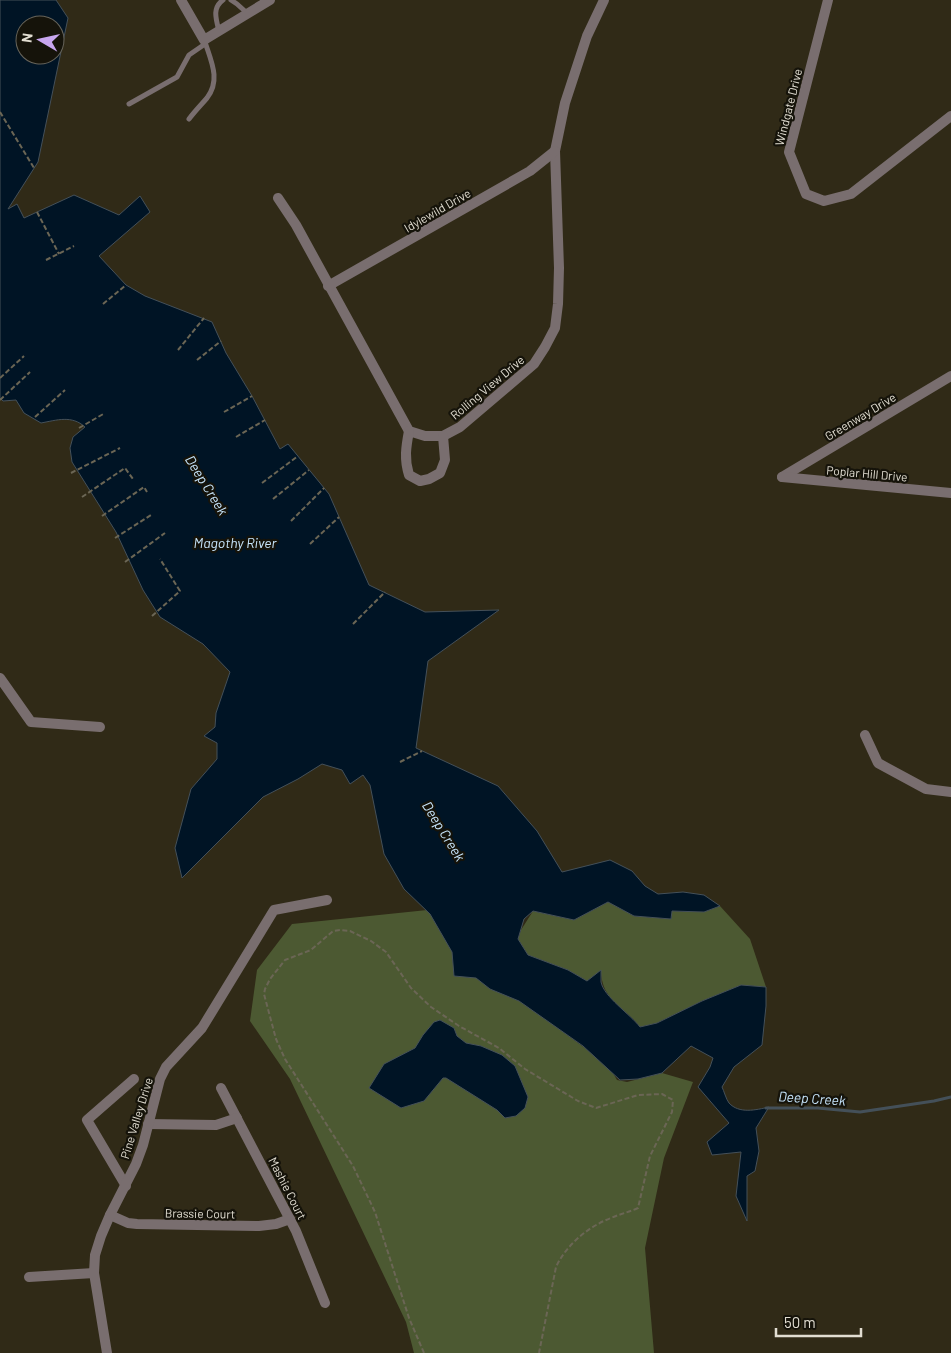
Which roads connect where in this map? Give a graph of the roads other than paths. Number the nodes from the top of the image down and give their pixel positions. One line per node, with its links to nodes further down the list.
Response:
1 (182, 0): 9 (street)
2 (223, 0): 8 (lane)
3 (230, 0): 7 (lane)
4 (270, 0): 7 (street)
5 (604, 0): 13 (street, Rolling View Drive)
6 (828, 0): 11 (street, Windgate Drive)
7 (247, 13): 8 (street)
8 (219, 30): 9 (street)
9 (204, 42): 10 (lane); 12 (lane)
10 (129, 104)
11 (951, 116)
12 (189, 119)
13 (555, 151): 15 (street, Idylewild Drive); 18 (street, Rolling View Drive)
14 (278, 198): 15 (street)
15 (328, 286): 17 (street)
16 (951, 376): 19 (street, Greenway Drive)
17 (409, 431): 18 (street); 18 (street)
18 (442, 436)
19 (782, 477): 20 (street, Poplar Hill Drive)
20 (951, 493)
21 (0, 678): 22 (street)
22 (100, 727)
23 (865, 735): 24 (street)
24 (951, 792)
25 (327, 900): 29 (street, Pine Valley Drive)
26 (134, 1079): 30 (street)
27 (221, 1088): 28 (street, Mashie Court)
28 (237, 1118): 29 (street); 32 (street, Mashie Court)
29 (148, 1124): 30 (street, Pine Valley Drive)
30 (126, 1186): 31 (street, Pine Valley Drive)
31 (110, 1215): 32 (street, Brassie Court); 33 (street, Pine Valley Drive)
32 (290, 1219): 35 (street, Mashie Court)
33 (94, 1273): 34 (street); 36 (street, Pine Valley Drive)
34 (30, 1277)
35 (325, 1304)
36 (107, 1353)

